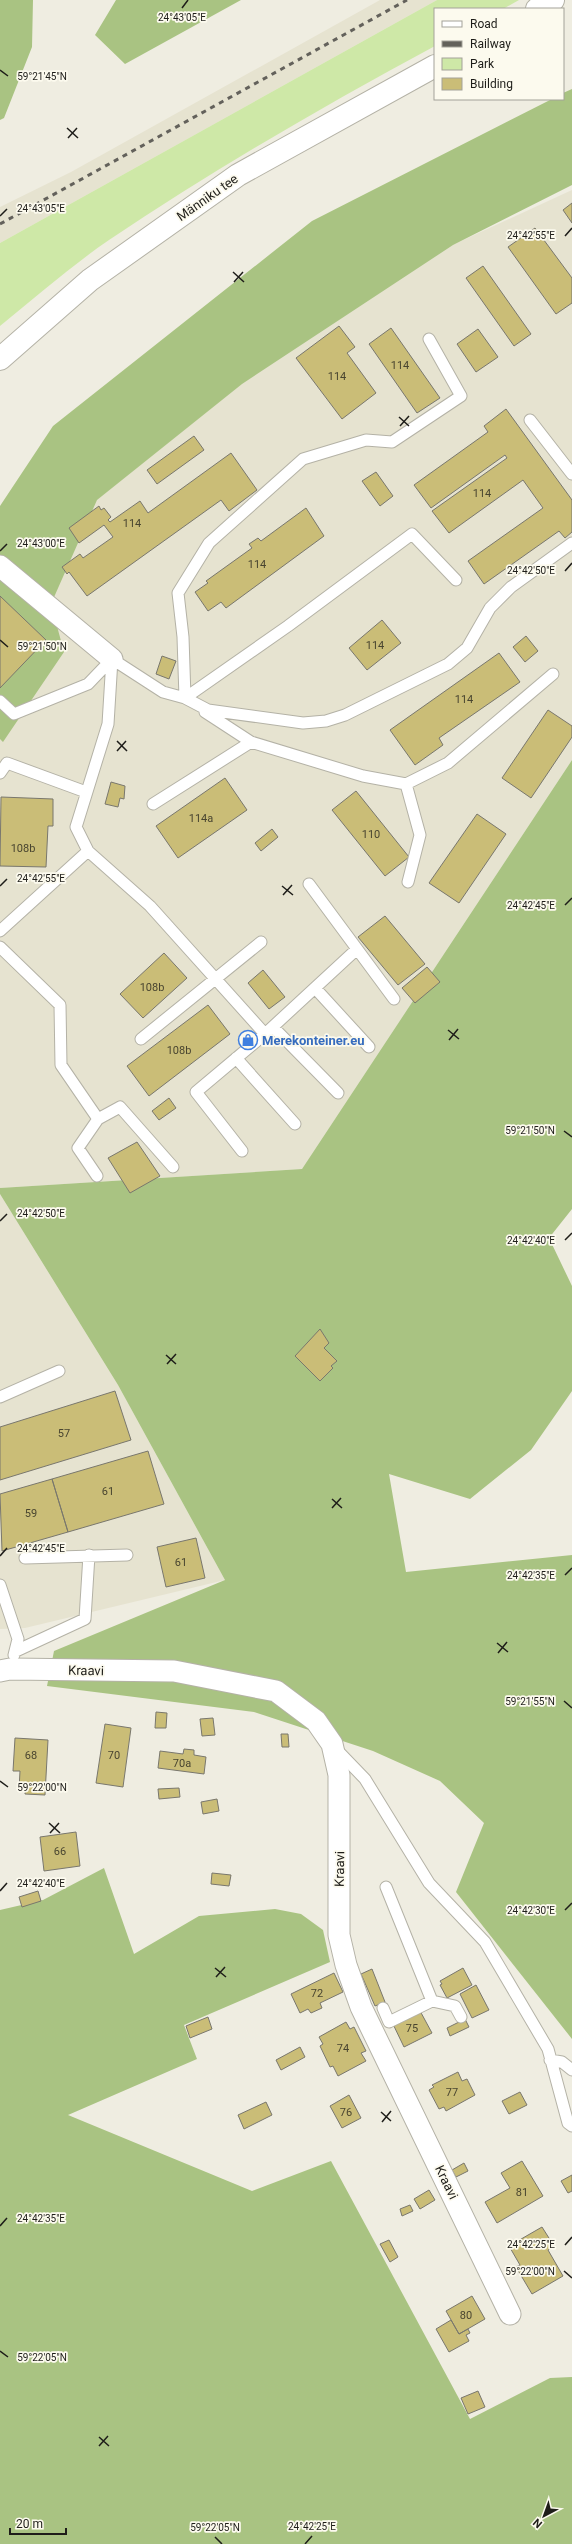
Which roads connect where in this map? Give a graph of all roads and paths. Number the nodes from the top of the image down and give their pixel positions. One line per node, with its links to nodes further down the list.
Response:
1 (553, 0): 2 (street)
2 (539, 8)
3 (434, 67): 5 (street, Männiku tee)
4 (429, 338): 13 (lane)
5 (0, 359)
6 (530, 420): 7 (lane)
7 (572, 474)
8 (572, 543): 13 (lane)
9 (0, 566): 11 (street)
10 (456, 580): 13 (lane)
11 (112, 659): 13 (lane); 14 (lane); 18 (lane)
12 (553, 674): 17 (lane)
13 (185, 698): 15 (lane)
14 (0, 701)
15 (252, 742): 17 (lane); 19 (lane)
16 (0, 773): 18 (lane)
17 (406, 784): 21 (lane)
18 (86, 792): 20 (lane)
19 (153, 804)
20 (88, 851): 23 (lane); 27 (lane)
21 (408, 882)
22 (309, 884): 26 (lane)
23 (0, 931)
24 (261, 942): 27 (lane)
25 (0, 947): 35 (lane)
26 (357, 949): 28 (lane); 29 (lane)
27 (215, 980): 30 (lane); 31 (lane)
28 (315, 988): 30 (lane); 32 (lane)
29 (394, 999)
30 (269, 1030): 33 (lane); 34 (lane)
31 (141, 1039)
32 (369, 1047)
33 (236, 1058): 36 (lane); 37 (lane)
34 (338, 1093)
35 (98, 1119): 38 (lane); 39 (lane)
36 (295, 1124)
37 (242, 1151)
38 (173, 1167)
39 (97, 1176)
40 (59, 1371): 41 (lane)
41 (0, 1397)
42 (89, 1555): 43 (lane); 44 (lane); 46 (lane)
43 (127, 1555)
44 (25, 1558)
45 (0, 1585): 46 (lane)
46 (8, 1664): 47 (street, Kraavi)
47 (332, 1744): 52 (lane); 55 (street, Kraavi)
48 (386, 1887): 49 (lane)
49 (432, 2001): 50 (lane); 51 (lane)
50 (383, 2008)
51 (461, 2017)
52 (550, 2060): 53 (lane); 54 (lane)
53 (572, 2070)
54 (572, 2126)
55 (510, 2314)

